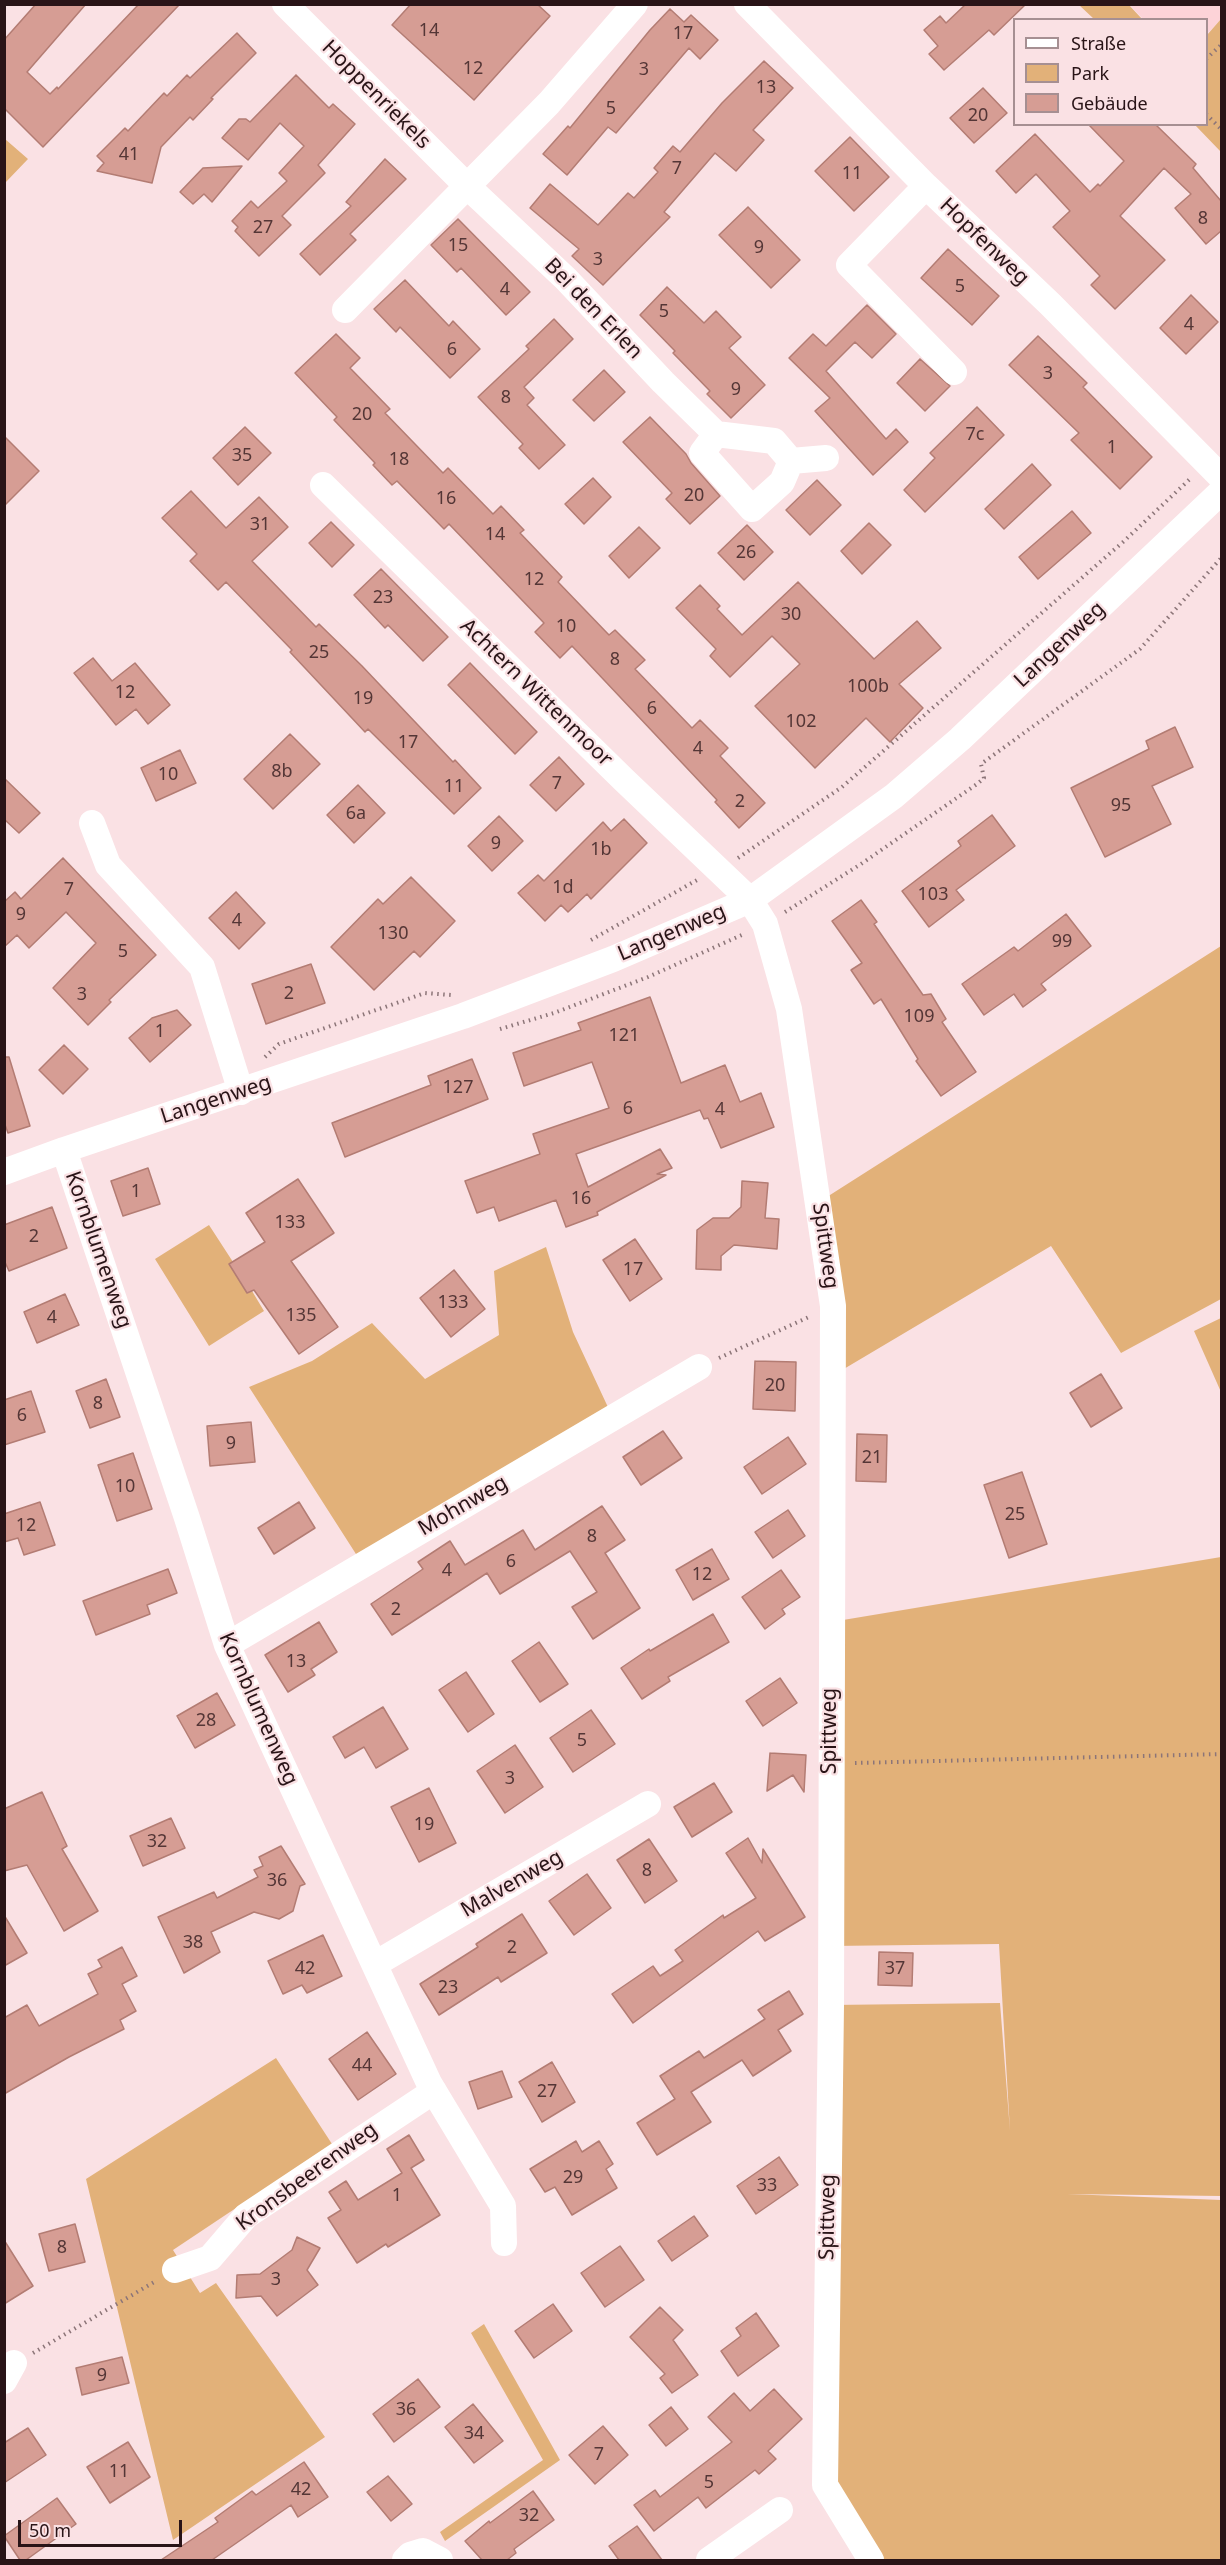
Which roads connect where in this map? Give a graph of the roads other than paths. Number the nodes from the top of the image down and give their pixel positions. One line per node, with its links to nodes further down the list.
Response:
1 (285, 4): 4 (street, Hoppenriekels)
2 (635, 4): 4 (street)
3 (747, 4): 5 (street, Hopfenweg)
4 (467, 186): 6 (street); 8 (street, Bei den Erlen)
5 (926, 186): 7 (street); 11 (street, Hopfenweg)
6 (345, 309)
7 (954, 372)
8 (716, 434): 10 (street); 10 (street)
9 (826, 458): 10 (street)
10 (791, 461)
11 (1214, 470)
12 (323, 485): 15 (street, Achtern Wittenmoor)
13 (1221, 491): 15 (street, Langenweg)
14 (92, 823): 16 (street)
15 (750, 900): 16 (street, Langenweg); 30 (street, Spittweg)
16 (238, 1084): 17 (street, Langenweg)
17 (64, 1150): 18 (street, Langenweg); 20 (street, Kornblumenweg)
18 (4, 1172)
19 (699, 1367): 20 (street, Mohnweg)
20 (226, 1645): 22 (street, Kornblumenweg)
21 (648, 1804): 22 (street, Malvenweg)
22 (375, 1964): 23 (street, Kornblumenweg)
23 (434, 2091): 24 (street, Kornblumenweg); 25 (street, Kronsbeerenweg)
24 (504, 2243)
25 (175, 2270)
26 (780, 2510): 29 (street)
27 (405, 2560): 28 (street)
28 (441, 2560)
29 (708, 2560)
30 (872, 2560)

